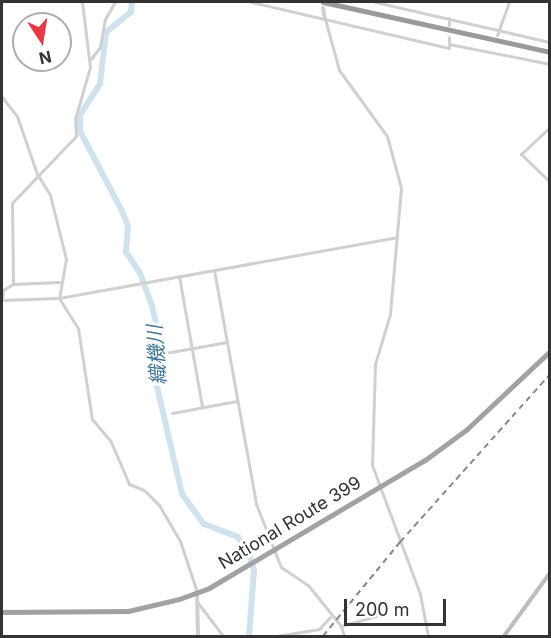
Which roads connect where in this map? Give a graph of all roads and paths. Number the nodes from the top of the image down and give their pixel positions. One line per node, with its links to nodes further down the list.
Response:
1 (82, 2): 18 (street)
2 (115, 2): 18 (street)
3 (251, 2): 8 (street)
4 (375, 2): 7 (street)
5 (509, 2): 10 (street)
6 (323, 4): 8 (street); 16 (highway)
7 (449, 18): 9 (street); 10 (street)
8 (325, 19): 14 (street); 24 (street)
9 (449, 25)
10 (498, 30): 11 (street); 13 (street)
11 (497, 35)
12 (449, 37): 14 (street)
13 (549, 42)
14 (449, 44): 17 (street)
15 (495, 47): 17 (street)
16 (549, 52)
17 (494, 54): 19 (street)
18 (91, 59): 22 (street)
19 (549, 64)
20 (2, 97): 22 (street)
21 (549, 126): 23 (street)
22 (37, 174): 27 (street); 28 (street)
23 (549, 182)
24 (397, 237): 25 (street); 38 (street)
25 (214, 270): 26 (street); 31 (street)
26 (179, 276): 29 (street); 32 (street)
27 (59, 282): 28 (street); 29 (street)
28 (13, 284): 30 (street)
29 (58, 298): 30 (street); 41 (street)
30 (2, 300)
31 (227, 342): 32 (street); 35 (street)
32 (192, 348): 34 (street); 36 (street)
33 (549, 351): 38 (highway, National Route 399)
34 (165, 353)
35 (237, 401): 36 (street); 39 (street)
36 (202, 407): 37 (street)
37 (172, 413)
38 (379, 488): 39 (highway, National Route 399); 51 (street)
39 (275, 550): 41 (highway, National Route 399); 45 (street)
40 (549, 573): 52 (main road)
41 (197, 592): 42 (street); 43 (highway, National Route 399)
42 (197, 602): 47 (street); 48 (street)
43 (2, 612)
44 (376, 616): 46 (street)
45 (330, 617): 46 (street); 49 (street)
46 (341, 626): 50 (street)
47 (198, 636)
48 (223, 636)
49 (276, 636)
50 (344, 636)
51 (428, 636)
52 (504, 636)

